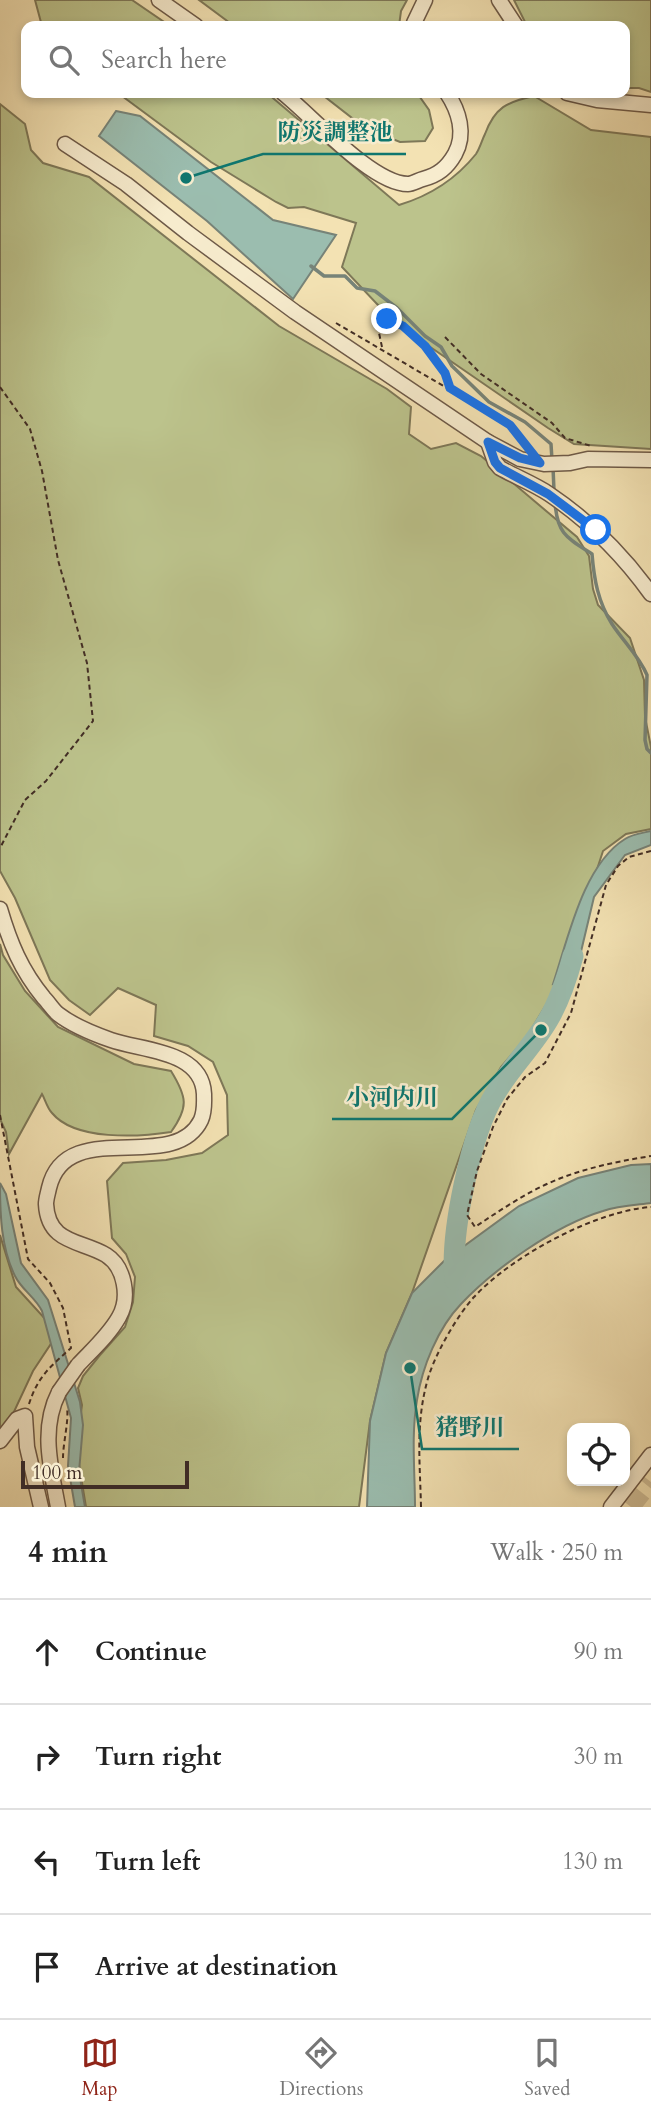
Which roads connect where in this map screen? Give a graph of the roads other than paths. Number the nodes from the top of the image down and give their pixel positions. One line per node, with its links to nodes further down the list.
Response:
1 (159, 0): 4 (street)
2 (425, 0): 5 (street)
3 (499, 0): 6 (street)
4 (189, 21)
5 (415, 21)
6 (513, 21)
7 (289, 98): 8 (street)
8 (449, 98)
9 (588, 98): 10 (street)
10 (651, 105)
11 (65, 144): 12 (street)
12 (488, 442): 13 (street); 14 (street)
13 (651, 460)
14 (651, 594)
15 (0, 909): 19 (street, bridge)
16 (0, 1441): 18 (street)
17 (651, 1455): 20 (street)
18 (41, 1507)
19 (58, 1507)
20 (611, 1507)

